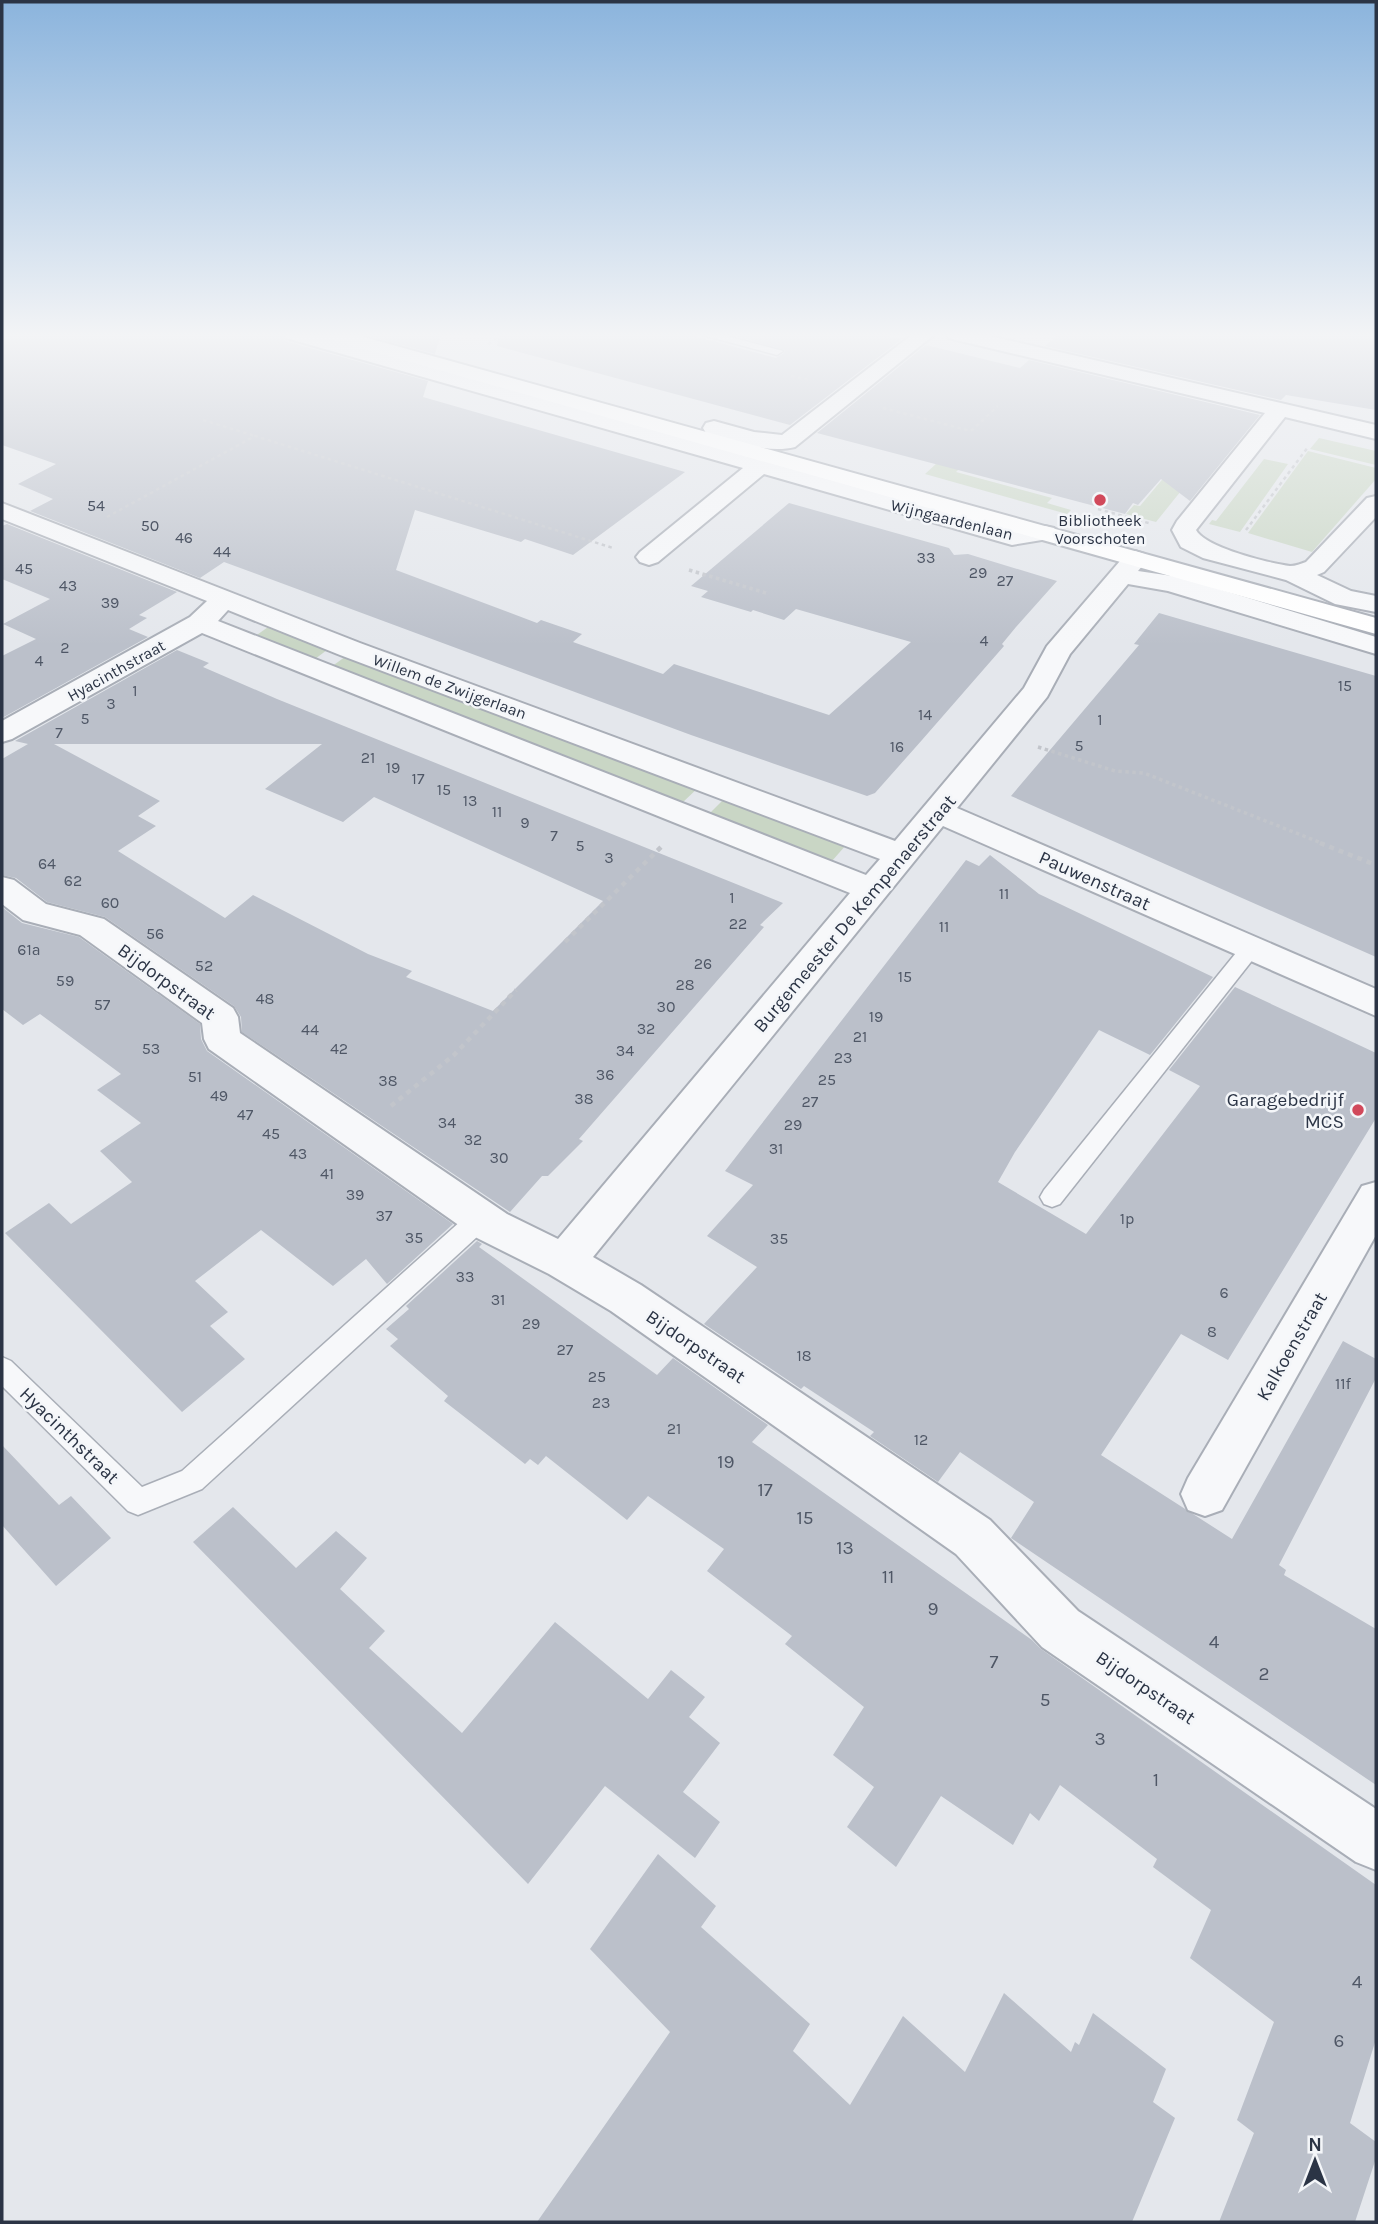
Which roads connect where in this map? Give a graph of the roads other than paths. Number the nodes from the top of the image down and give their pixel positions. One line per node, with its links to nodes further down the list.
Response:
1 (657, 438): 7 (street, Wijngaardenlaan)
2 (703, 438): 8 (main road, Wijngaardenlaan)
3 (749, 438): 6 (street)
4 (792, 438): 6 (street)
5 (1257, 438): 14 (street)
6 (787, 442): 8 (street)
7 (760, 467): 11 (street, Wijngaardenlaan); 12 (street)
8 (808, 467): 11 (main road, Wijngaardenlaan)
9 (1376, 503): 14 (street)
10 (2, 510): 15 (street, Willem de Zwijgerlaan)
11 (1045, 533): 13 (main road, Wijngaardenlaan)
12 (649, 557)
13 (1128, 567): 18 (main road, Wijngaardenlaan); 19 (street, Wijngaardenlaan); 21 (street, Burgemeester De Kempenaerstraat)
14 (1295, 575): 16 (street)
15 (224, 599): 17 (street, Hyacinthstraat); 22 (street, Willem de Zwijgerlaan)
16 (1376, 604)
17 (200, 623): 20 (street, Hyacinthstraat); 24 (street, Willem de Zwijgerlaan)
18 (1376, 626)
19 (1376, 646)
20 (2, 733)
21 (938, 812): 22 (street, Burgemeester De Kempenaerstraat); 25 (street, Pauwenstraat)
22 (901, 855): 24 (street, Burgemeester De Kempenaerstraat)
23 (2, 887): 29 (street, Bijdorpstraat)
24 (873, 890): 30 (street, Burgemeester De Kempenaerstraat)
25 (1251, 948): 26 (street, Pauwenstraat); 27 (lane)
26 (1376, 1003)
27 (1052, 1197)
28 (1376, 1198): 32 (street, Kalkoenstraat)
29 (481, 1218): 30 (street, Bijdorpstraat); 31 (lane, Hyacinthstraat)
30 (564, 1262): 33 (street, Bijdorpstraat)
31 (2, 1369)
32 (1205, 1494)
33 (1376, 1842)

